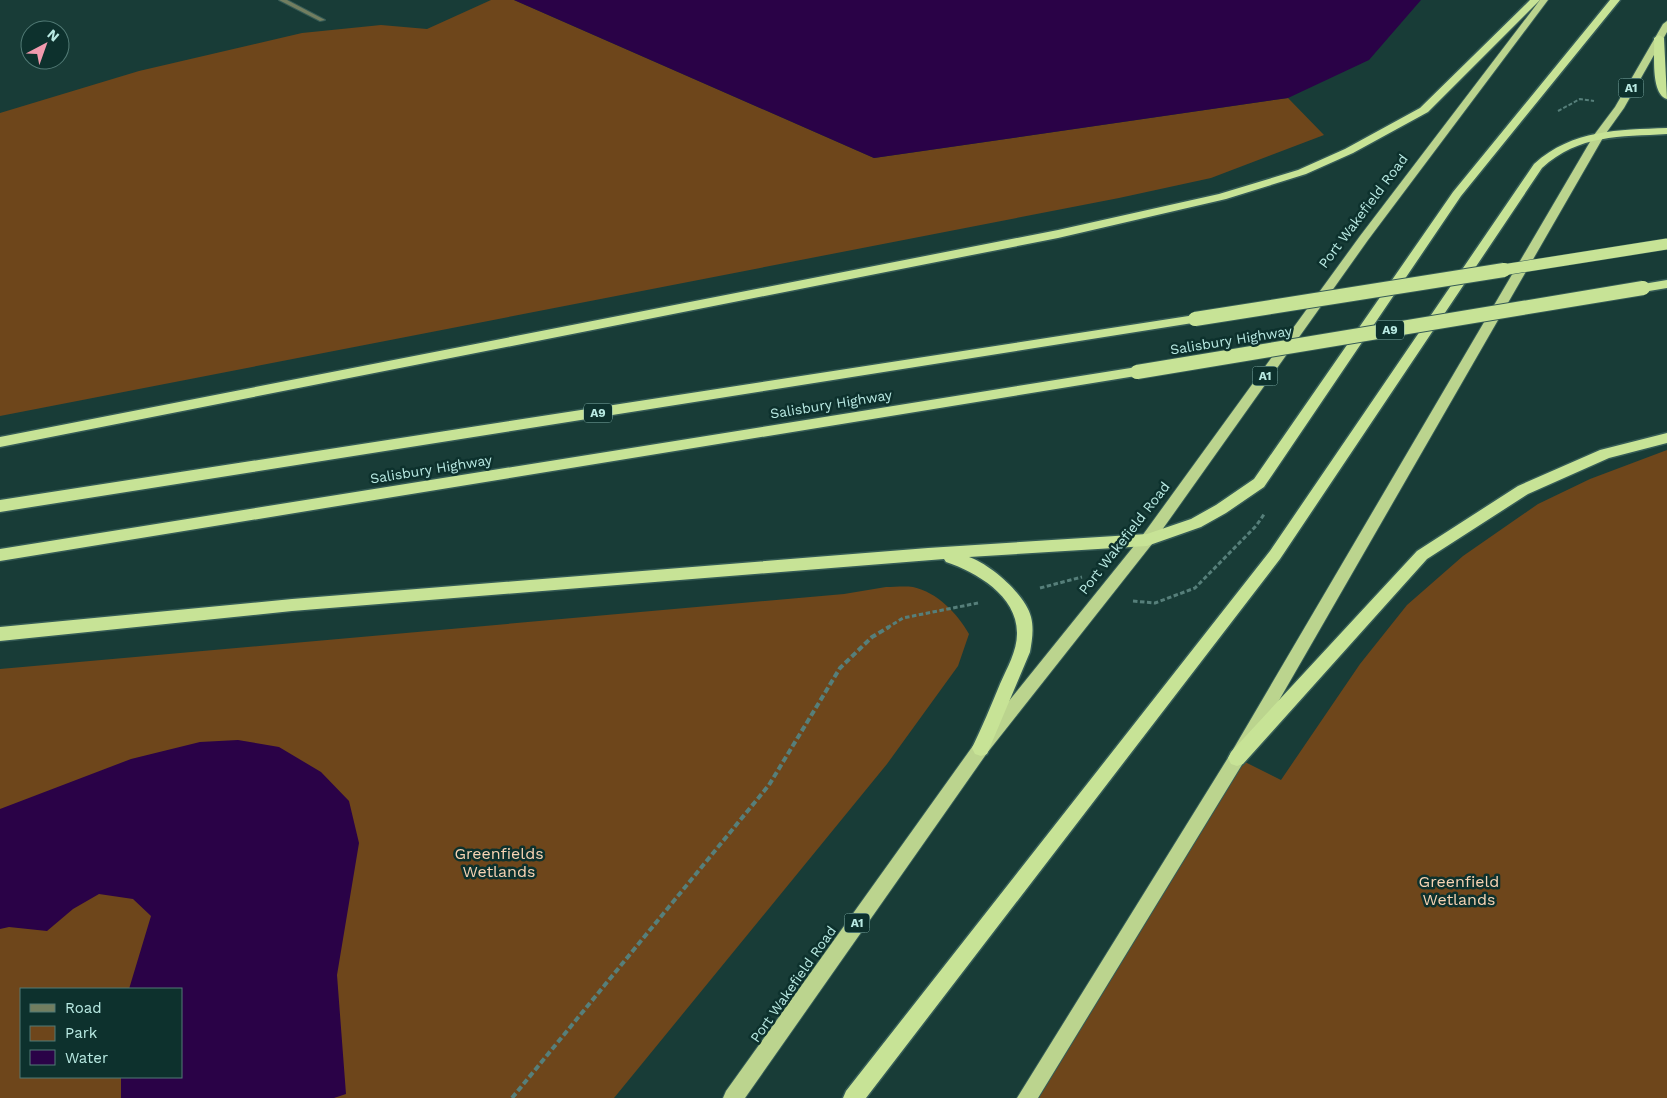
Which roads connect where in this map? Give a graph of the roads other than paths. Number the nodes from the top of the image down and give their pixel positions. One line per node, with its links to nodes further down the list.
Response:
1 (282, 0): 5 (street)
2 (1535, 0): 14 (highway)
3 (1544, 0): 16 (highway, Port Wakefield Road / A1)
4 (1615, 0): 16 (highway)
5 (322, 20)
6 (1667, 24): 7 (highway, A1)
7 (1659, 38): 8 (highway); 10 (highway, A1)
8 (1667, 96)
9 (1667, 131): 10 (highway)
10 (1599, 135): 21 (highway, A1); 23 (highway)
11 (1667, 244): 15 (highway, Salisbury Highway / A9, bridge)
12 (1667, 284): 17 (highway, Salisbury Highway / A9, bridge)
13 (1667, 438): 21 (highway)
14 (0, 442)
15 (0, 506)
16 (1147, 540): 18 (highway); 20 (highway, Port Wakefield Road / A1)
17 (0, 555)
18 (941, 555): 19 (highway); 20 (highway)
19 (0, 634)
20 (981, 748): 22 (highway, Port Wakefield Road / A1)
21 (1237, 758): 24 (highway, A1)
22 (733, 1098)
23 (853, 1098)
24 (1027, 1098)

